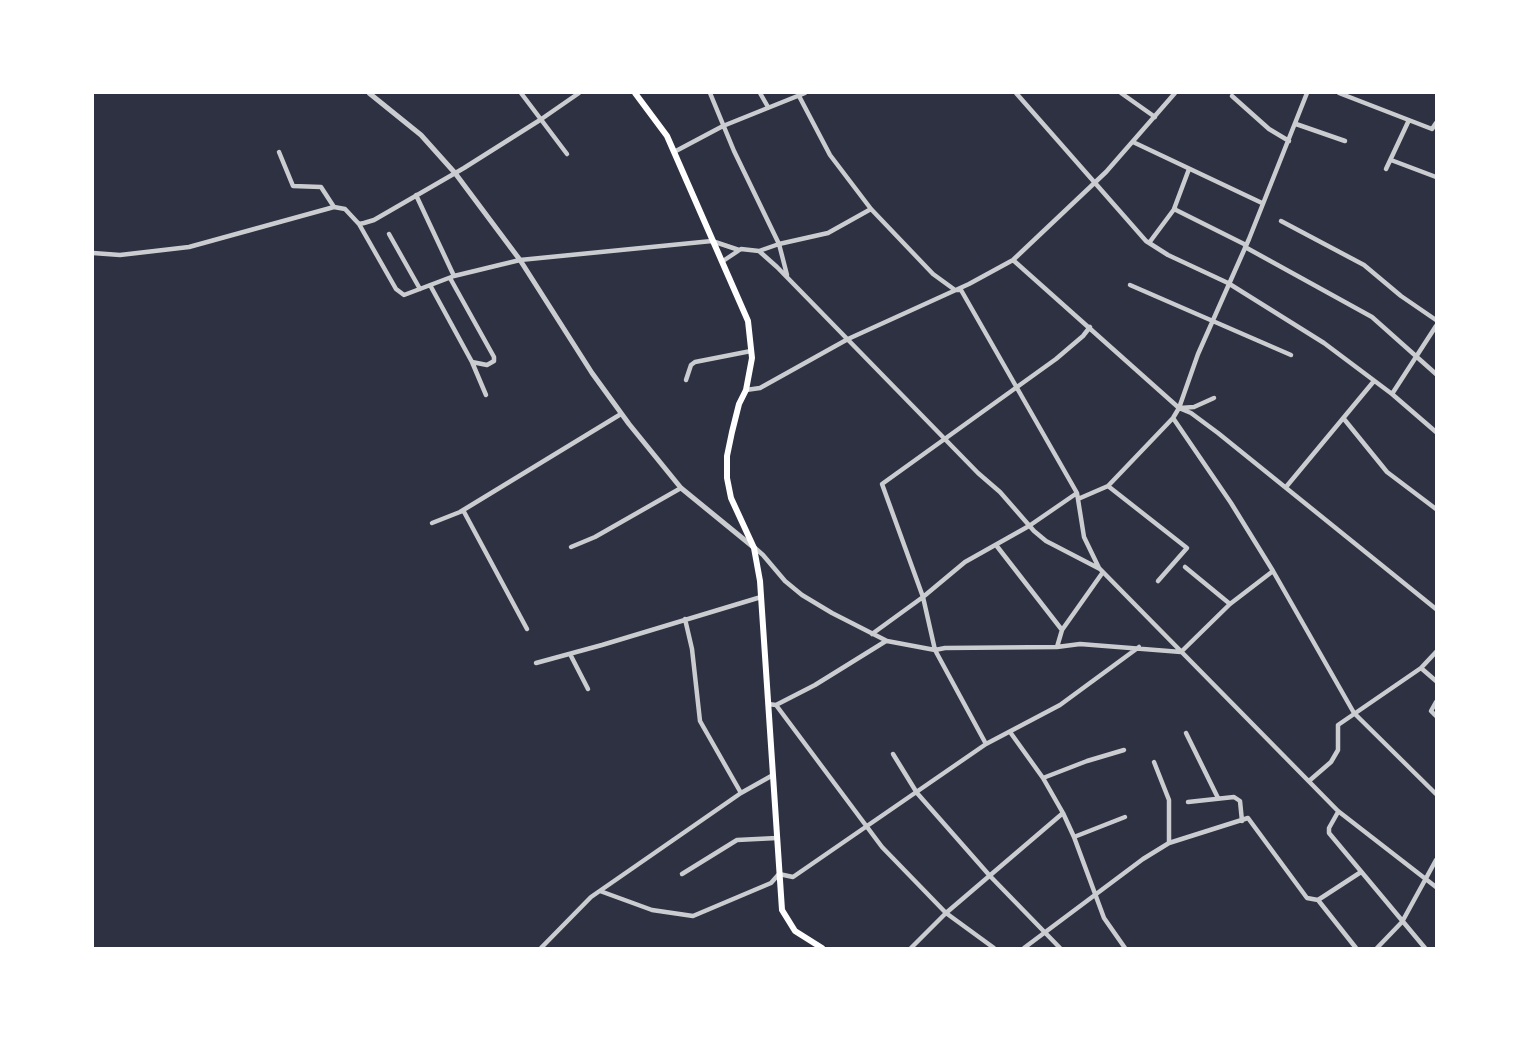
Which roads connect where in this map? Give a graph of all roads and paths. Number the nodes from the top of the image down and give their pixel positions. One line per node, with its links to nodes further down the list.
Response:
1 (369, 93): 32 (street)
2 (521, 93): 17 (street)
3 (579, 93): 17 (street)
4 (635, 93): 27 (main road)
5 (710, 93): 21 (street)
6 (760, 93): 15 (street)
7 (805, 93): 13 (street)
8 (1016, 93): 34 (street)
9 (1121, 93): 16 (street)
10 (1175, 93): 16 (street)
11 (1307, 93): 20 (street)
12 (1339, 93): 18 (street)
13 (799, 96): 15 (street); 39 (street)
14 (1232, 96): 23 (street)
15 (768, 107): 21 (street)
16 (1155, 117): 25 (street)
17 (540, 120): 28 (street); 32 (street)
18 (1409, 120): 22 (street); 29 (street)
19 (1436, 123): 22 (street)
20 (1296, 124): 23 (street); 24 (street)
21 (723, 126): 27 (street); 45 (street)
22 (1434, 130)
23 (1289, 141): 36 (street)
24 (1345, 141)
25 (1133, 142): 30 (street); 34 (street)
26 (279, 152): 37 (street)
27 (674, 152): 43 (main road)
28 (567, 154)
29 (1391, 160): 31 (street); 33 (street)
30 (1189, 169): 36 (street); 38 (street)
31 (1387, 169)
32 (455, 173): 35 (street); 50 (street)
33 (1436, 177)
34 (1095, 183): 44 (street); 51 (street)
35 (416, 195): 41 (street); 53 (street)
36 (1262, 203): 46 (street)
37 (334, 207): 41 (street); 49 (street)
38 (1175, 208): 44 (street); 46 (street)
39 (871, 209): 45 (street); 59 (street)
40 (1281, 221): 60 (street)
41 (359, 224): 58 (street)
42 (389, 234): 58 (street)
43 (712, 240): 47 (street); 50 (street); 52 (main road)
44 (1149, 243): 55 (street)
45 (779, 244): 48 (street); 54 (street)
46 (1245, 246): 55 (street); 67 (street)
47 (739, 250): 48 (street); 52 (street)
48 (759, 251): 54 (street)
49 (93, 253)
50 (520, 260): 53 (street); 78 (street)
51 (1013, 260): 59 (street); 63 (street)
52 (723, 261): 65 (main road)
53 (452, 277): 56 (street); 68 (street)
54 (787, 277): 64 (street)
55 (1228, 282): 61 (street); 71 (street)
56 (430, 285): 58 (street); 68 (street)
57 (1130, 285): 61 (street)
58 (420, 289)
59 (955, 289): 64 (street); 72 (street)
60 (1436, 320)
61 (1212, 322): 66 (street); 77 (street)
62 (1436, 326): 67 (street)
63 (1090, 327): 72 (street); 77 (street)
64 (848, 338): 73 (street); 82 (street)
65 (751, 351): 70 (street); 73 (main road)
66 (1291, 355)
67 (1416, 358): 69 (street); 74 (street)
68 (472, 362): 75 (street)
69 (1436, 374)
70 (686, 380)
71 (1374, 382): 74 (street); 80 (street)
72 (1016, 388): 82 (street); 86 (street)
73 (746, 390): 94 (main road)
74 (1392, 394): 81 (street)
75 (486, 395)
76 (1214, 398): 77 (street)
77 (1179, 408): 79 (street); 84 (street)
78 (621, 414): 85 (street); 89 (street)
79 (1173, 418): 83 (street); 96 (street)
80 (1344, 419): 84 (street); 88 (street)
81 (1436, 432)
82 (945, 438): 91 (street); 100 (street)
83 (1108, 486): 87 (street); 98 (street)
84 (1286, 487): 102 (street)
85 (681, 488): 93 (street); 94 (street)
86 (1077, 493): 87 (street); 91 (street)
87 (1078, 499): 97 (street)
88 (1436, 509)
89 (463, 510): 90 (street); 104 (street)
90 (432, 523)
91 (1029, 526): 92 (street); 97 (street)
92 (996, 545): 100 (street); 105 (street)
93 (571, 547)
94 (754, 548): 99 (main road); 106 (street)
95 (1185, 567): 101 (street)
96 (1273, 570): 101 (street); 121 (street)
97 (1101, 571): 105 (street); 111 (street)
98 (1158, 581)
99 (761, 597): 103 (street); 119 (main road)
100 (923, 597): 106 (street); 110 (street)
101 (1230, 604): 111 (street)
102 (1436, 609)
103 (685, 619): 113 (street); 132 (street)
104 (527, 629)
105 (1062, 630): 108 (street)
106 (871, 635): 107 (street)
107 (887, 641): 110 (street); 120 (street)
108 (1057, 647): 109 (street); 110 (street)
109 (1139, 647): 111 (street); 123 (street)
110 (934, 650): 125 (street)
111 (1181, 652): 131 (street)
112 (1436, 652): 115 (street)
113 (570, 654): 114 (street); 117 (street)
114 (536, 663)
115 (1421, 668): 116 (street); 121 (street)
116 (1436, 681)
117 (588, 689)
118 (1436, 702): 122 (street)
119 (768, 704): 120 (street); 129 (main road)
120 (776, 705): 141 (street)
121 (1354, 713): 131 (street); 134 (street)
122 (1436, 716)
123 (1010, 732): 125 (street); 130 (street)
124 (1186, 733): 135 (street)
125 (986, 744): 133 (street)
126 (1124, 750): 130 (street)
127 (893, 754): 133 (street)
128 (1154, 762): 144 (street)
129 (773, 775): 132 (street); 143 (main road)
130 (1043, 778): 138 (street)
131 (1309, 782): 137 (street)
132 (741, 793): 152 (street)
133 (917, 793): 141 (street); 149 (street)
134 (1436, 794)
135 (1218, 799): 136 (street); 140 (street)
136 (1188, 802)
137 (1338, 811): 146 (street); 150 (street)
138 (1063, 813): 142 (street); 149 (street)
139 (1125, 817): 142 (street)
140 (1242, 821): 144 (street); 154 (street)
141 (866, 828): 148 (street); 155 (street)
142 (1074, 836): 153 (street)
143 (776, 838): 147 (street); 148 (main road)
144 (1169, 843): 153 (street)
145 (1436, 860): 150 (street)
146 (1360, 872): 154 (street); 156 (street)
147 (682, 874)
148 (779, 874): 152 (street); 159 (main road)
149 (990, 876): 155 (street); 157 (street)
150 (1426, 880): 151 (street); 156 (street)
151 (1436, 887)
152 (600, 891): 158 (street)
153 (1095, 893): 157 (street); 164 (street)
154 (1318, 900): 165 (street)
155 (946, 913): 160 (street); 161 (street)
156 (1402, 922): 166 (street); 167 (street)
157 (1045, 932): 162 (street); 163 (street)
158 (541, 948)
159 (822, 948)
160 (911, 948)
161 (994, 948)
162 (1024, 948)
163 (1060, 948)
164 (1125, 948)
165 (1356, 948)
166 (1377, 948)
167 (1425, 948)

